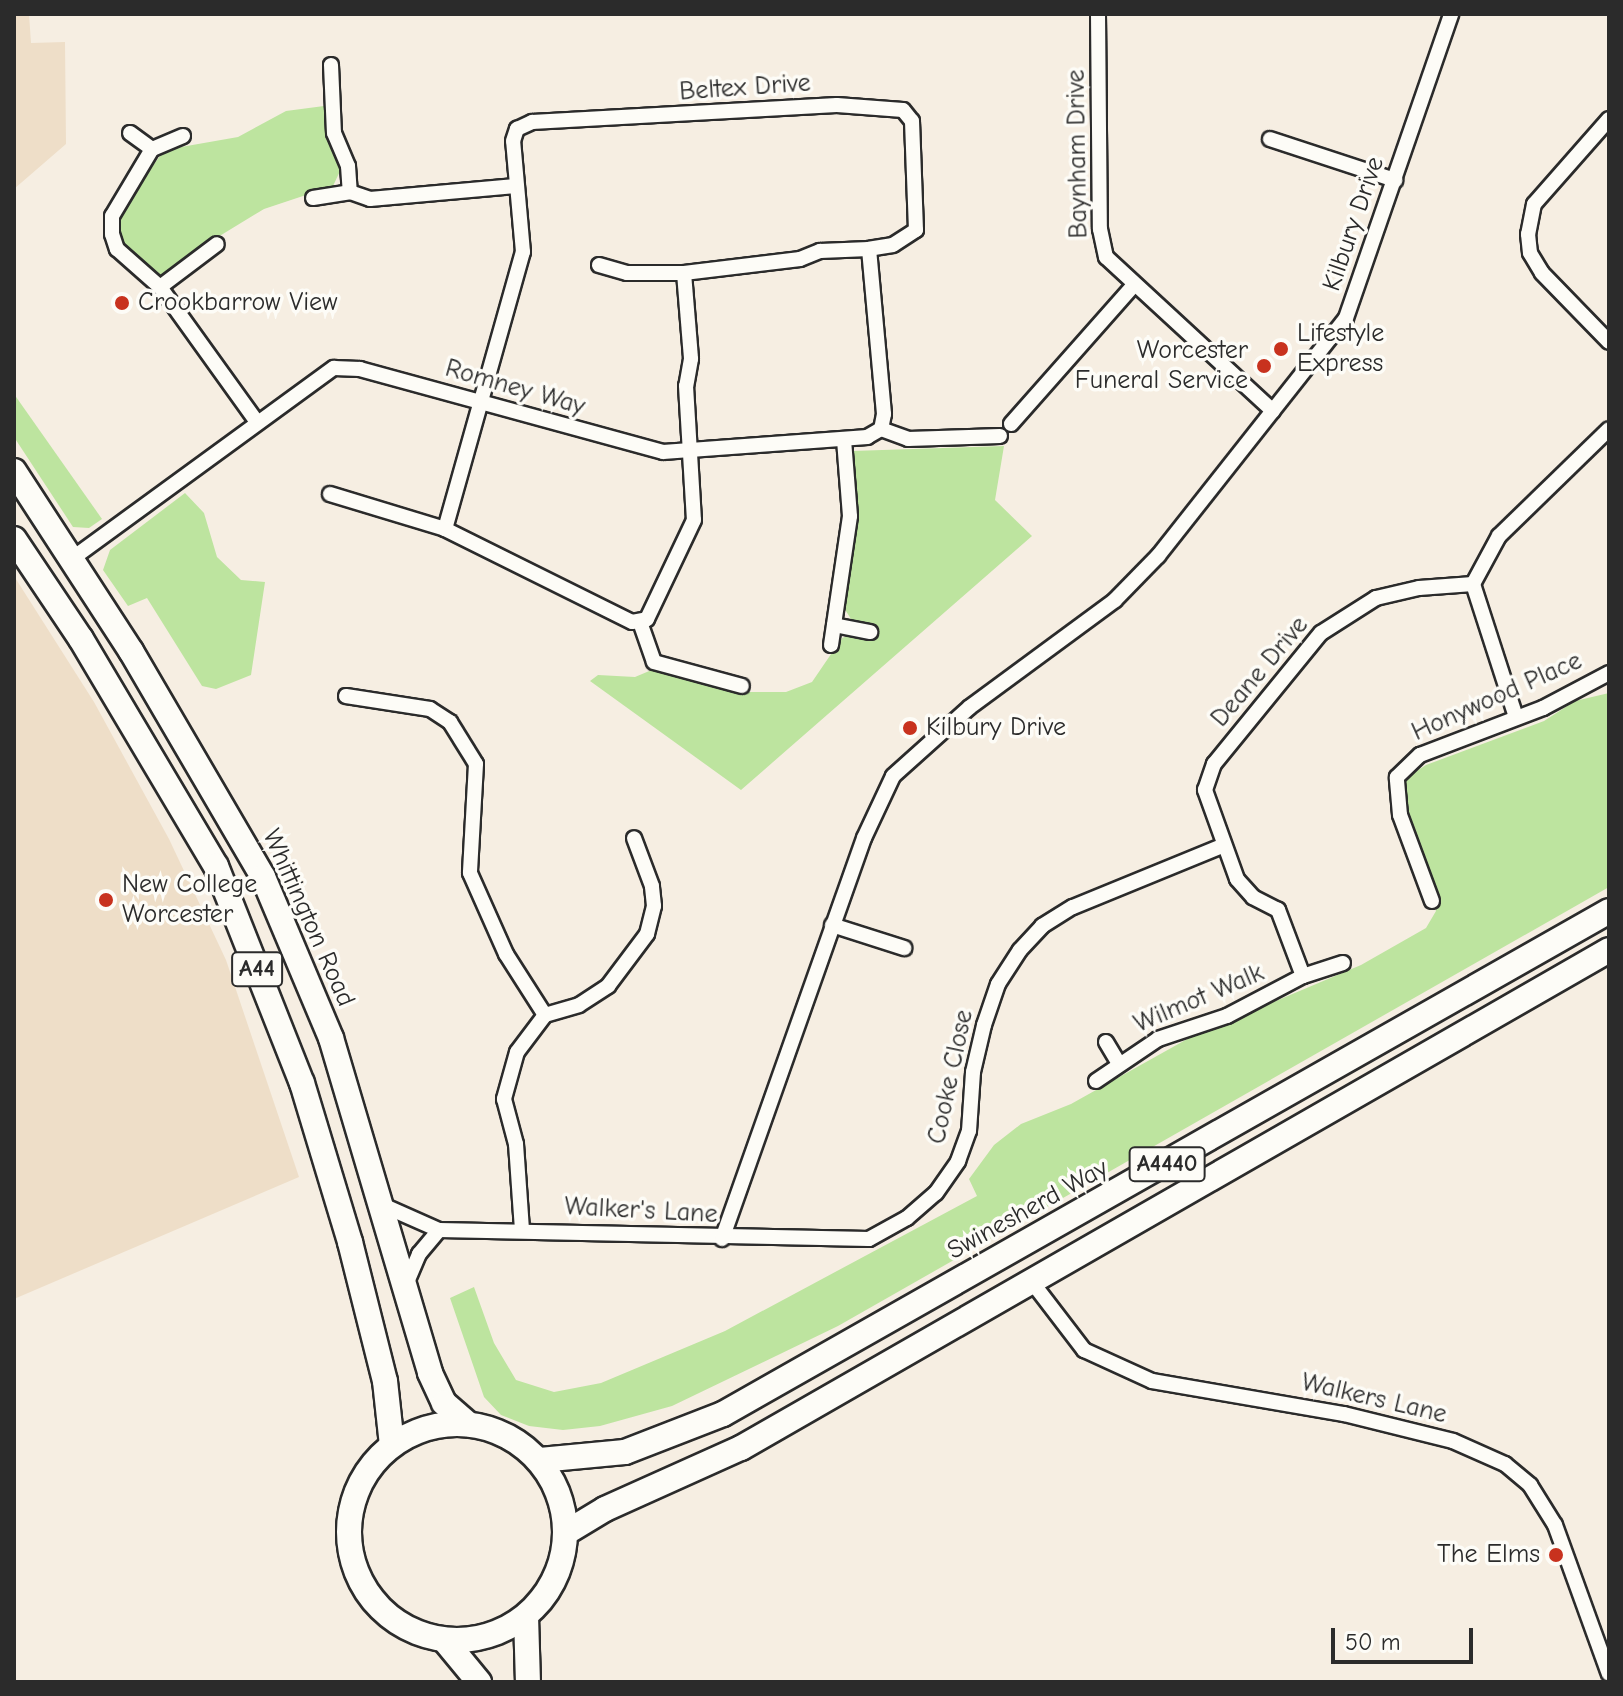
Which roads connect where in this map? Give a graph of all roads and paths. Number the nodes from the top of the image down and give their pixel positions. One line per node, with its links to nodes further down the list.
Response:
1 (1098, 14): 18 (street, Baynham Drive)
2 (1451, 14): 9 (street, Kilbury Drive)
3 (331, 65): 11 (street)
4 (1609, 119): 19 (street)
5 (130, 133): 8 (street)
6 (183, 136): 8 (street)
7 (1270, 139): 9 (street)
8 (152, 149): 17 (street)
9 (1395, 180): 21 (street, Kilbury Drive)
10 (515, 186): 11 (street); 14 (street, Beltex Drive); 20 (street, Beltex Drive)
11 (350, 192): 12 (street)
12 (313, 198)
13 (217, 244): 17 (street)
14 (869, 249): 16 (street); 24 (street)
15 (599, 265): 16 (street)
16 (684, 273): 28 (street)
17 (160, 287): 22 (street)
18 (1132, 287): 21 (street, Baynham Drive); 23 (street)
19 (1609, 342)
20 (480, 403): 22 (street, Romney Way); 28 (street, Romney Way); 31 (street, Beltex Drive)
21 (1273, 411): 47 (street, Kilbury Drive)
22 (257, 422): 33 (street, Romney Way)
23 (1011, 424)
24 (881, 429): 26 (street, Romney Way); 27 (street, Romney Way)
25 (1609, 429): 34 (street)
26 (1000, 436)
27 (844, 439): 28 (street, Romney Way); 36 (street)
28 (691, 451): 35 (street)
29 (14, 471): 33 (main road, Whittington Road / A44)
30 (330, 494): 31 (street)
31 (445, 529): 35 (street)
32 (14, 539): 64 (main road, A44)
33 (73, 558): 56 (main road, Whittington Road / A44)
34 (1473, 584): 42 (street); 44 (street, Deane Drive)
35 (640, 622): 40 (street)
36 (834, 625): 37 (street); 38 (street)
37 (870, 632)
38 (831, 645)
39 (1609, 673): 42 (street, Honywood Place)
40 (742, 686)
41 (346, 696): 52 (street)
42 (1516, 717): 45 (street, Honywood Place)
43 (634, 838): 52 (street)
44 (1224, 845): 51 (street, Deane Drive); 60 (street, Cooke Close)
45 (1432, 901)
46 (1609, 911): 65 (main road, Swinesherd Way / A4440)
47 (832, 925): 48 (street); 59 (street, Kilbury Drive)
48 (904, 948)
49 (1609, 950): 61 (main road, A4440)
50 (1343, 963): 51 (street, Wilmot Walk)
51 (1303, 976): 54 (street, Wilmot Walk)
52 (545, 1015): 57 (street)
53 (1106, 1042): 54 (street, Wilmot Walk)
54 (1119, 1064): 55 (street, Wilmot Walk)
55 (1096, 1081)
56 (380, 1204): 58 (street, Walker's Lane); 62 (main road, Whittington Road / A44)
57 (522, 1229): 58 (street, Walker's Lane); 59 (street, Walker's Lane)
58 (439, 1230): 62 (street)
59 (722, 1239): 60 (street, Walker's Lane)
60 (840, 1242)
61 (1032, 1282): 66 (main road, A4440); 69 (street, Walkers Lane)
62 (405, 1287): 63 (main road, Whittington Road / A44)
63 (468, 1424): 64 (main road); 65 (main road)
64 (392, 1445): 68 (main road)
65 (540, 1460): 66 (main road)
66 (567, 1532): 67 (main road)
67 (526, 1616): 68 (main road); 71 (main road)
68 (446, 1642): 70 (main road)
69 (1609, 1674)
70 (479, 1682)
71 (528, 1682)

